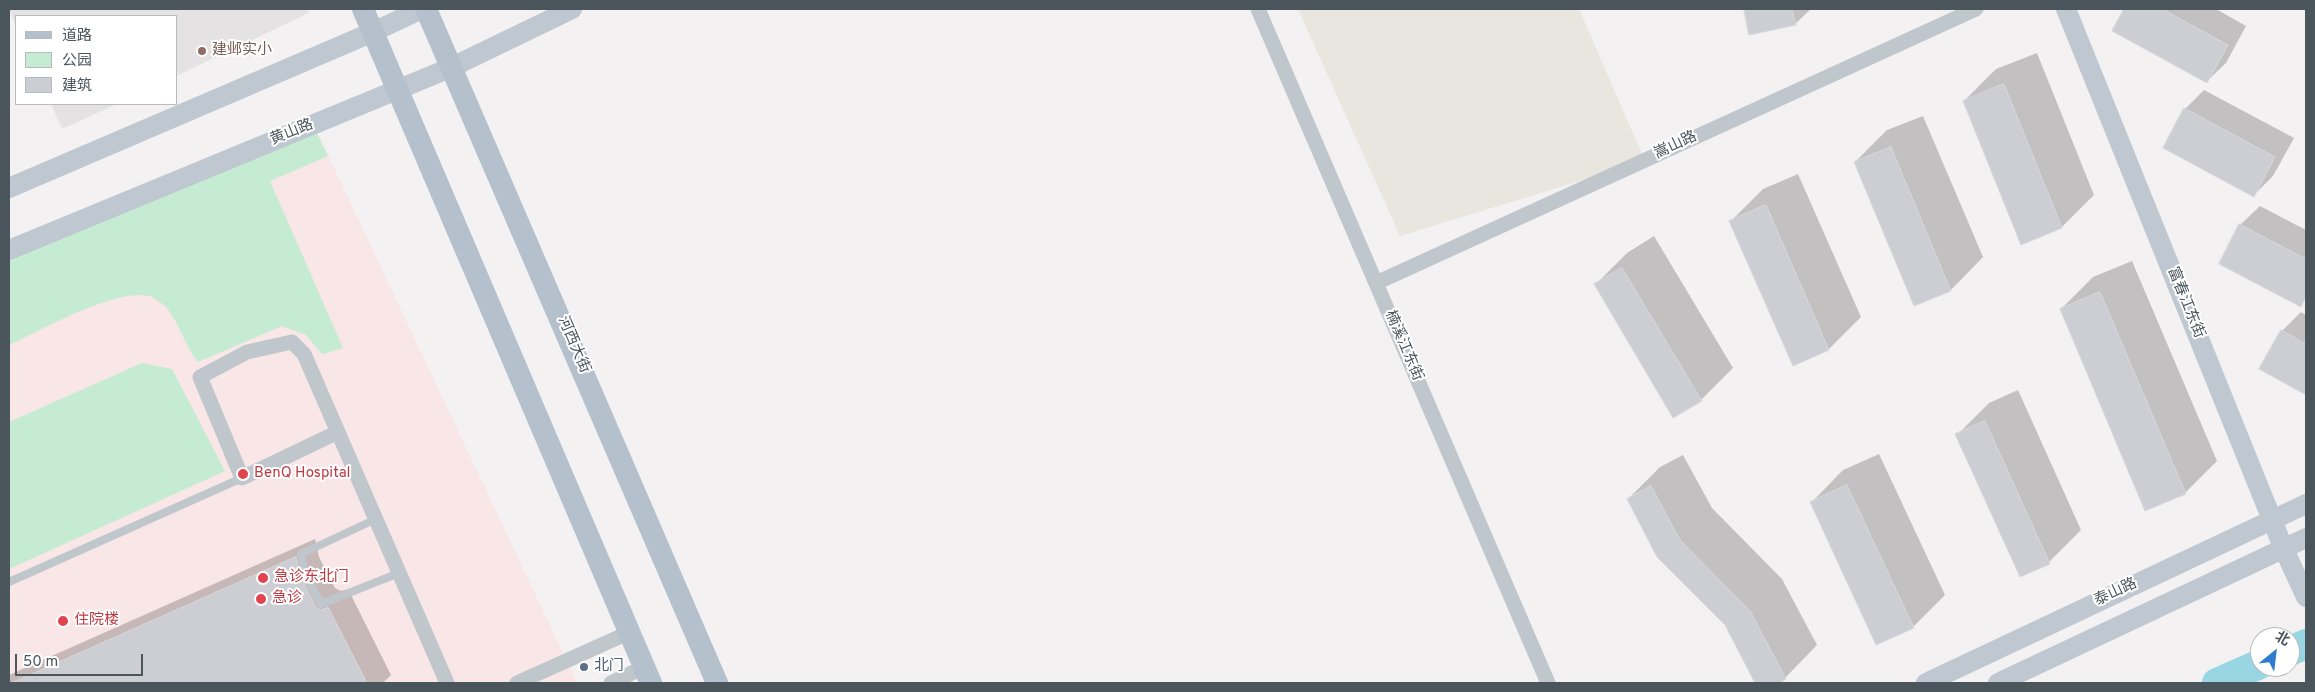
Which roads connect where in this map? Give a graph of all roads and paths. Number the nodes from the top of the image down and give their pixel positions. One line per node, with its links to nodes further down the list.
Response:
1 (363, 9): 8 (main road)
2 (422, 9): 8 (street)
3 (426, 9): 9 (main road, 河西大街)
4 (572, 9): 9 (street, 黄山路)
5 (1258, 9): 13 (street, 楠溪江东街)
6 (1976, 9): 13 (street, 嵩山路)
7 (2066, 9): 18 (street, 富春江东街)
8 (373, 32): 10 (main road); 11 (street)
9 (450, 68): 10 (street, 黄山路); 29 (main road, 河西大街)
10 (398, 89): 12 (street, 黄山路); 24 (main road)
11 (9, 188)
12 (9, 250)
13 (1376, 283): 30 (street, 楠溪江东街)
14 (338, 432): 15 (street); 15 (street); 17 (street)
15 (242, 478): 22 (lane)
16 (2306, 504): 18 (street, 泰山路)
17 (376, 519): 21 (street); 21 (lane)
18 (2272, 519): 20 (street, 富春江东街); 31 (street, 泰山路)
19 (2306, 538): 20 (street, 泰山路)
20 (2283, 547): 23 (street, 富春江东街); 32 (street, 泰山路)
21 (400, 573): 26 (street)
22 (9, 582)
23 (2306, 597)
24 (628, 632): 25 (main road); 27 (street)
25 (648, 675): 28 (street)
26 (447, 683)
27 (517, 683)
28 (611, 683)
29 (717, 683)
30 (1548, 683)
31 (1926, 683)
32 (1998, 683)

